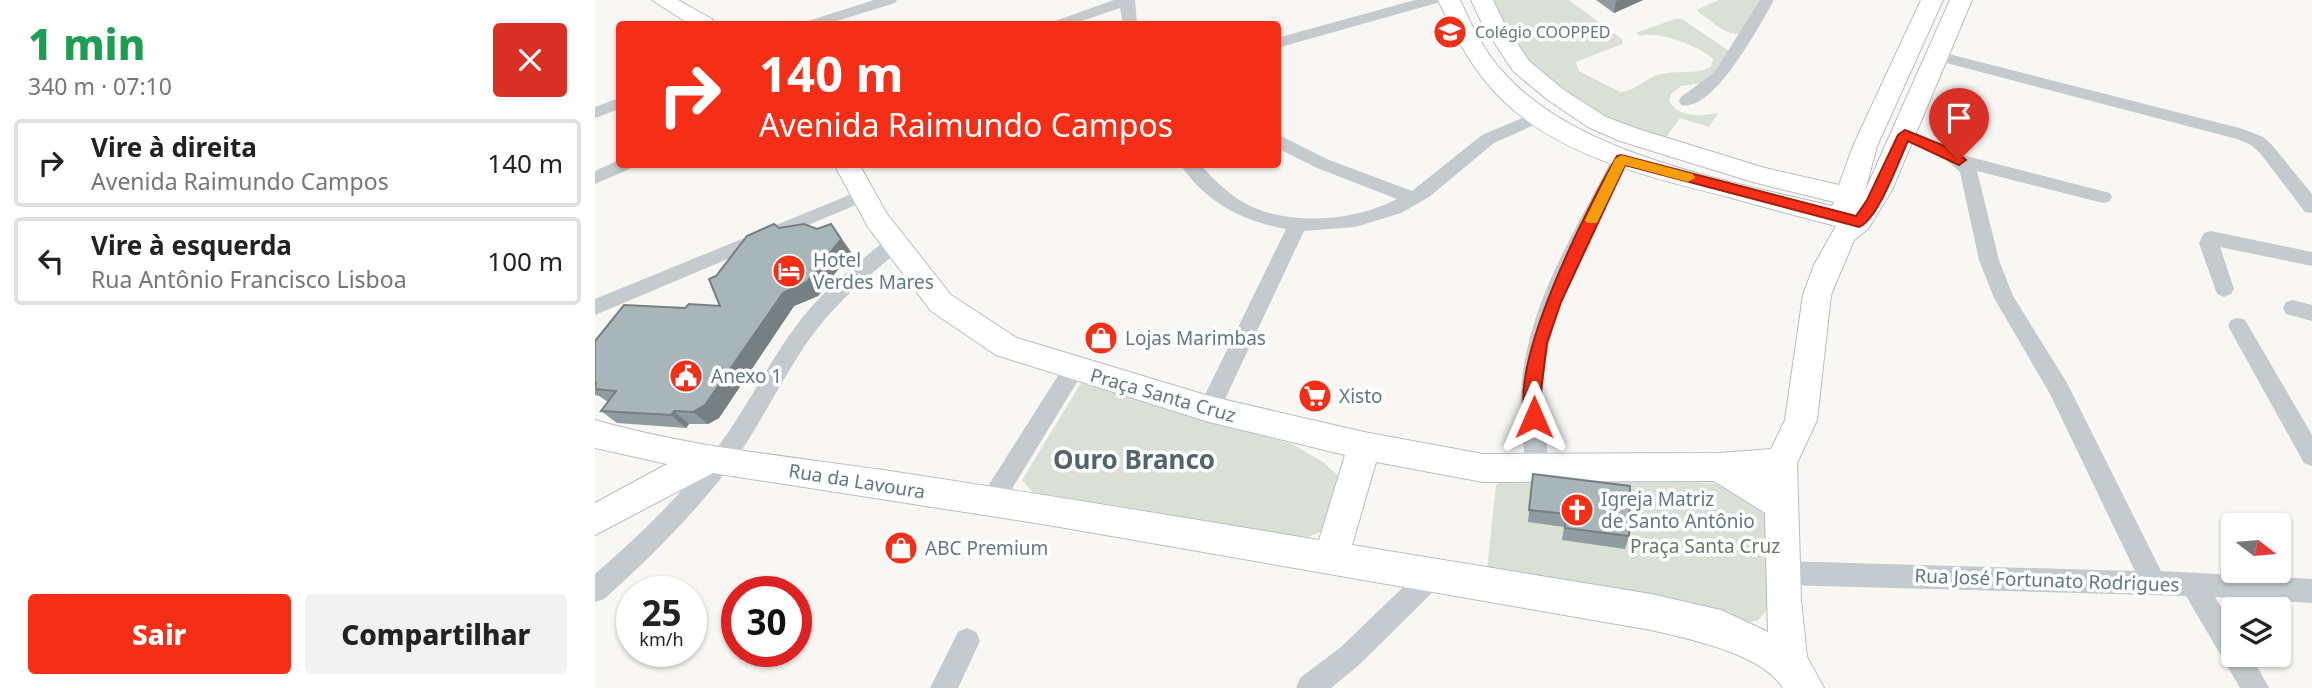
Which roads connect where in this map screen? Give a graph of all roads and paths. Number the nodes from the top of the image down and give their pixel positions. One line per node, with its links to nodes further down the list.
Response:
1 (663, 0): 10 (main road)
2 (890, 0): 11 (street)
3 (1127, 0): 12 (street); 13 (street)
4 (1432, 0): 14 (street)
5 (1449, 0): 19 (main road)
6 (1482, 0): 22 (main road)
7 (1767, 0): 16 (street)
8 (1932, 0): 34 (main road)
9 (1961, 0): 15 (main road)
10 (699, 21)
11 (823, 21)
12 (1068, 21)
13 (1130, 21)
14 (1281, 42)
15 (1937, 56): 20 (main road); 33 (street)
16 (1687, 101)
17 (616, 104): 18 (street)
18 (595, 113)
19 (1537, 117): 23 (main road); 32 (street)
20 (1905, 135): 24 (street); 34 (main road)
21 (1281, 141): 32 (street)
22 (1664, 146): 25 (main road); 34 (main road)
23 (1621, 159): 25 (main road); 50 (street)
24 (1959, 160): 31 (street); 57 (street)
25 (1649, 167): 34 (main road)
26 (617, 168): 29 (street)
27 (848, 168): 30 (main road, Praça Santa Cruz)
28 (1193, 168): 35 (street)
29 (595, 178)
30 (863, 195): 36 (main road, Praça Santa Cruz); 38 (street)
31 (2103, 197)
32 (1413, 199): 35 (street)
33 (2312, 208)
34 (1853, 214): 49 (main road)
35 (1297, 225): 44 (street)
36 (895, 243): 43 (main road, Praça Santa Cruz); 48 (street)
37 (2312, 259): 39 (street)
38 (653, 282): 40 (street); 41 (street)
39 (2224, 289)
40 (595, 307)
41 (628, 313)
42 (2238, 326): 47 (street)
43 (1075, 369): 44 (main road, Praça Santa Cruz); 52 (street)
44 (1209, 409): 46 (main road, Praça Santa Cruz)
45 (595, 434): 48 (main road, Rua da Lavoura)
46 (1364, 446): 50 (main road, Praça Santa Cruz); 55 (main road)
47 (2312, 456)
48 (716, 458): 52 (main road, Rua da Lavoura); 54 (main road); 60 (street)
49 (1781, 463): 51 (main road, Praça Santa Cruz); 53 (main road)
50 (1537, 467): 51 (main road, Praça Santa Cruz)
51 (1719, 467): 53 (main road)
52 (991, 502): 55 (main road)
53 (1780, 504): 59 (main road)
54 (595, 520)
55 (1331, 557): 56 (main road)
56 (1434, 574): 62 (main road); 68 (street)
57 (2154, 583): 58 (street, Rua José Fortunato Rodrigues); 59 (street, Rua José Fortunato Rodrigues)
58 (2193, 584): 61 (street, Rua José Fortunato Rodrigues); 63 (street)
59 (1782, 587): 62 (main road); 66 (main road)
60 (595, 590)
61 (2312, 592)
62 (1721, 628): 66 (main road)
63 (2221, 631)
64 (967, 640): 67 (street)
65 (2242, 667): 69 (street)
66 (1797, 675)
67 (944, 688)
68 (1310, 688)
69 (2255, 688)

